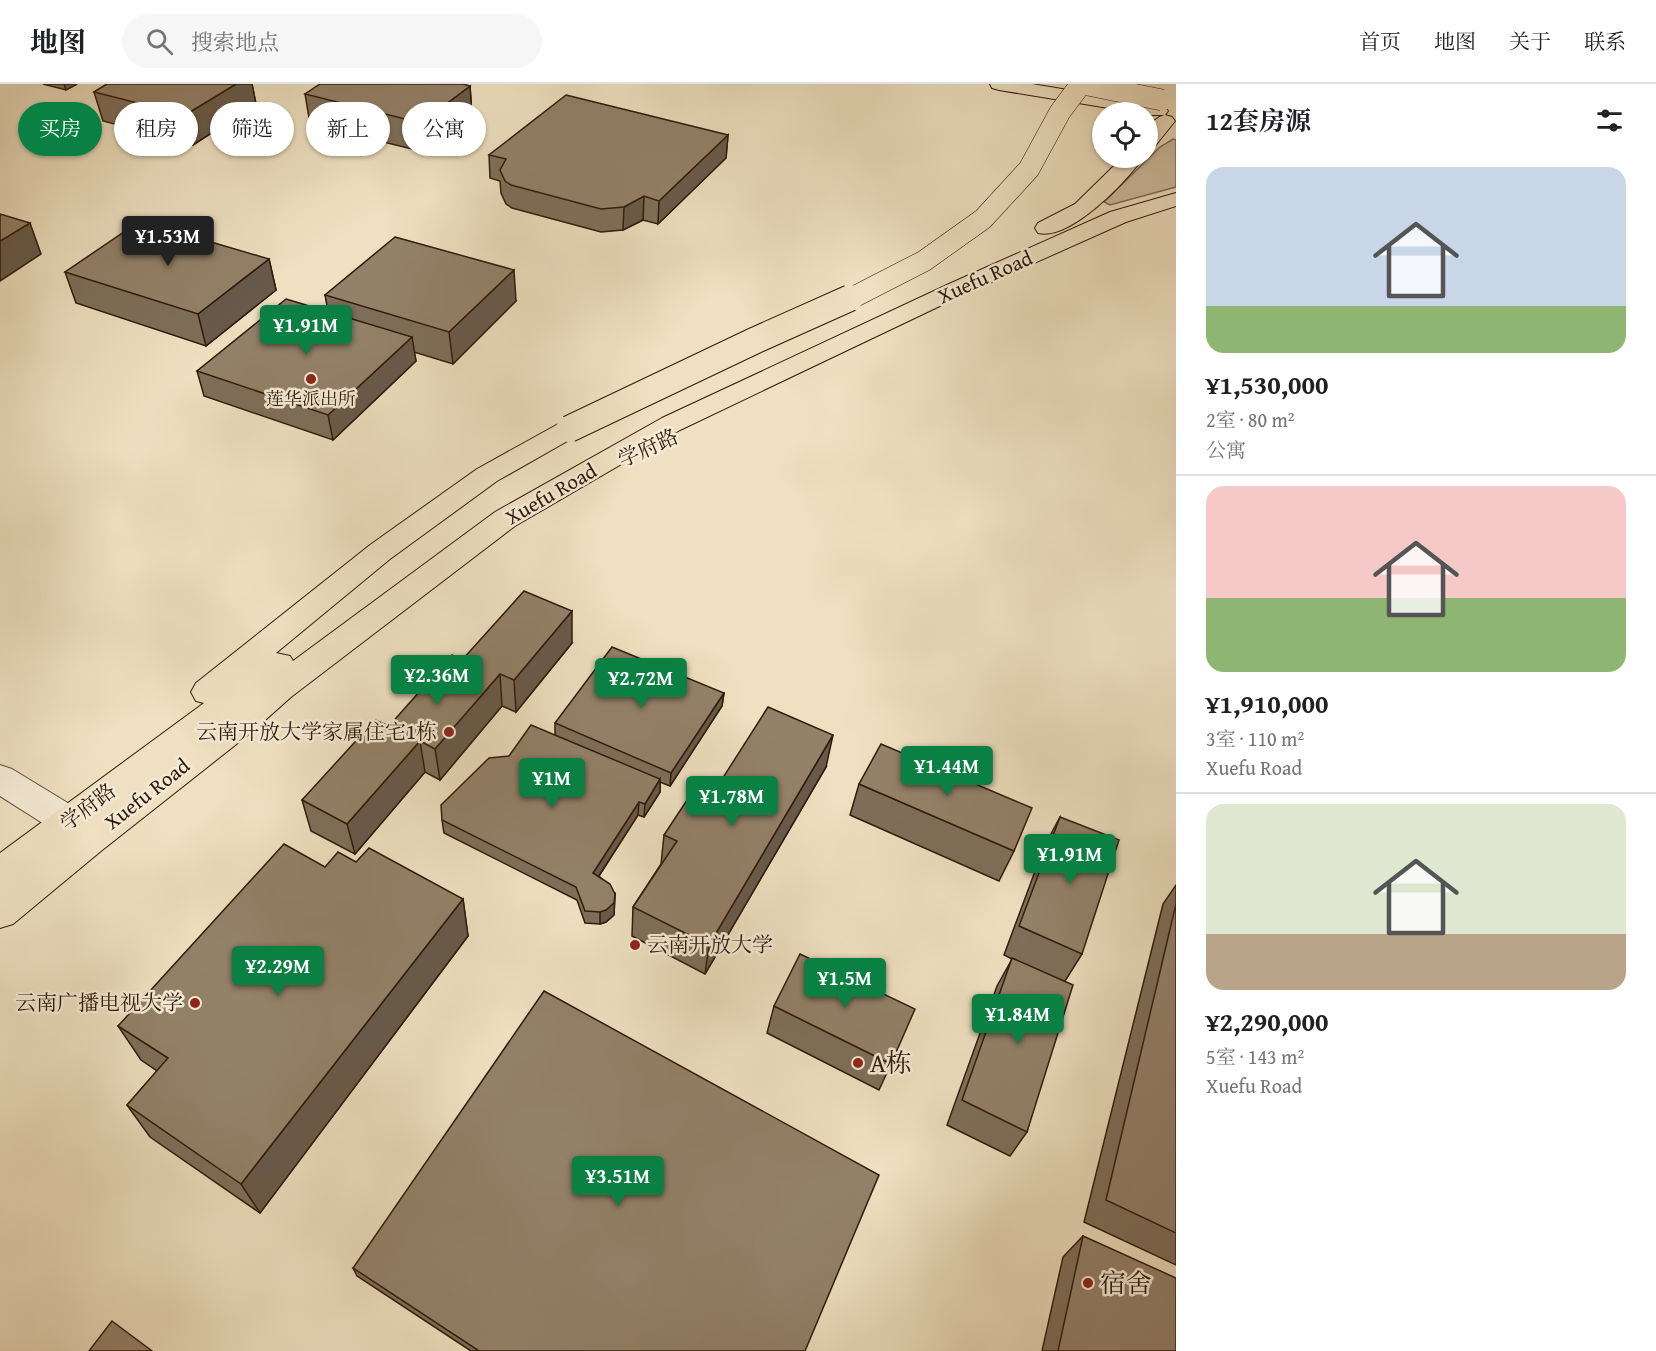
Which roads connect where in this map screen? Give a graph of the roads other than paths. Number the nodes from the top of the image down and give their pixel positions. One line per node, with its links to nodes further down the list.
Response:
1 (999, 84): 5 (main road)
2 (1082, 84): 4 (main road, bridge); 11 (main road, bridge)
3 (1147, 84): 5 (main road)
4 (1176, 103)
5 (1166, 120)
6 (1124, 168): 11 (main road, 学府路)
7 (1176, 199): 9 (main road, Xuefu Road)
8 (1176, 216): 9 (main road, 学府路)
9 (505, 519): 13 (main road, Xuefu Road)
10 (0, 779): 11 (street)
11 (68, 821): 12 (main road, 学府路)
12 (0, 874)
13 (0, 912)

